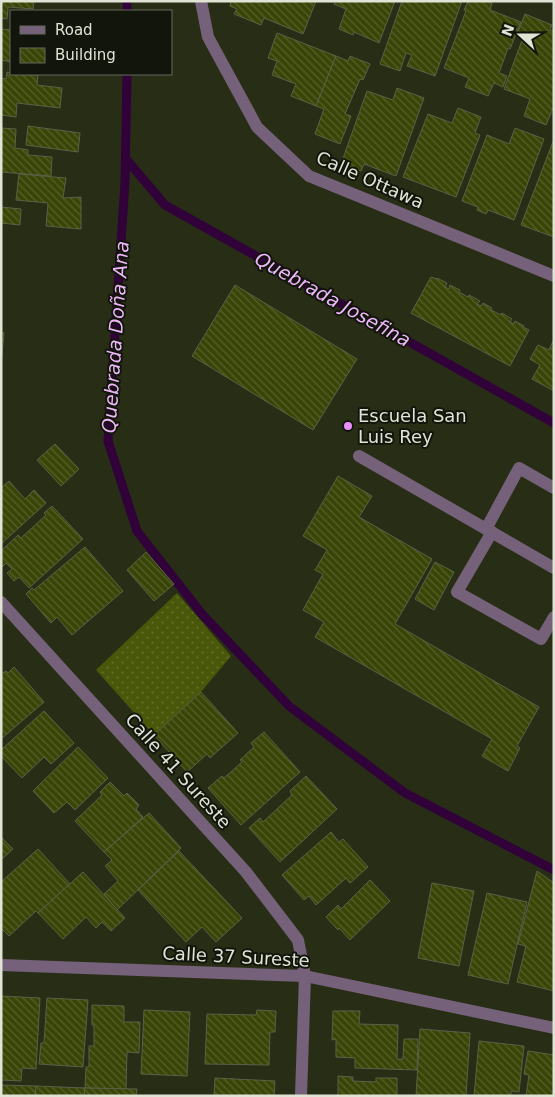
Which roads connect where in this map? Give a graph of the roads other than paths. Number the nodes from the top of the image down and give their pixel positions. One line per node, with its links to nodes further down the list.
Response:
1 (201, 1): 2 (street, Calle Ottawa)
2 (554, 276)
3 (359, 456): 5 (street)
4 (554, 488): 5 (street)
5 (489, 530): 6 (street); 8 (street)
6 (554, 568)
7 (1, 602): 10 (street, Calle 41 Sureste)
8 (554, 617)
9 (1, 965): 10 (street, Calle 37 Sureste)
10 (305, 976): 11 (street, Calle 37 Sureste); 12 (street, Calle 41 Sureste)
11 (554, 1028)
12 (301, 1096)

